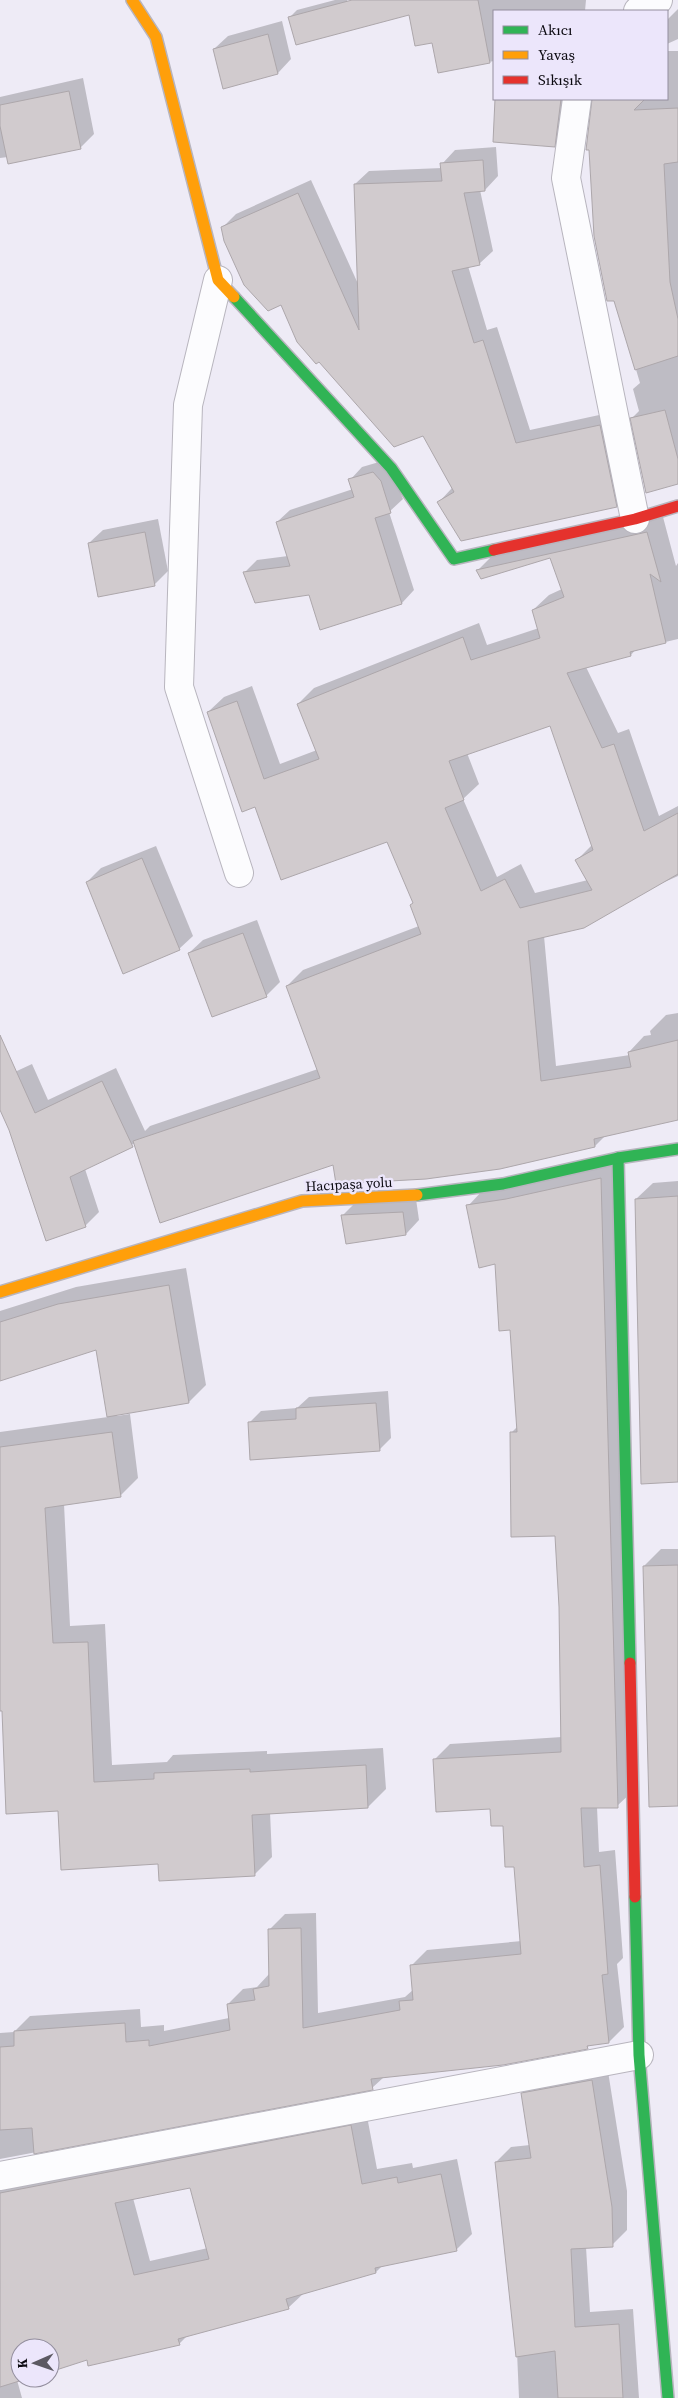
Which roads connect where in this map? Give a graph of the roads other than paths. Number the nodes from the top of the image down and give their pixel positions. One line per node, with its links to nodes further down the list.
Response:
1 (132, 0): 5 (street)
2 (658, 0): 3 (street)
3 (640, 10)
4 (577, 100): 7 (street)
5 (218, 280): 7 (street); 8 (street)
6 (678, 506): 7 (street)
7 (635, 519)
8 (239, 873)
9 (678, 1149): 10 (street, Hacıpaşa yolu)
10 (618, 1158): 11 (street, Hacıpaşa yolu); 12 (street)
11 (0, 1292)
12 (639, 2054): 13 (street); 14 (street)
13 (0, 2176)
14 (668, 2398)

